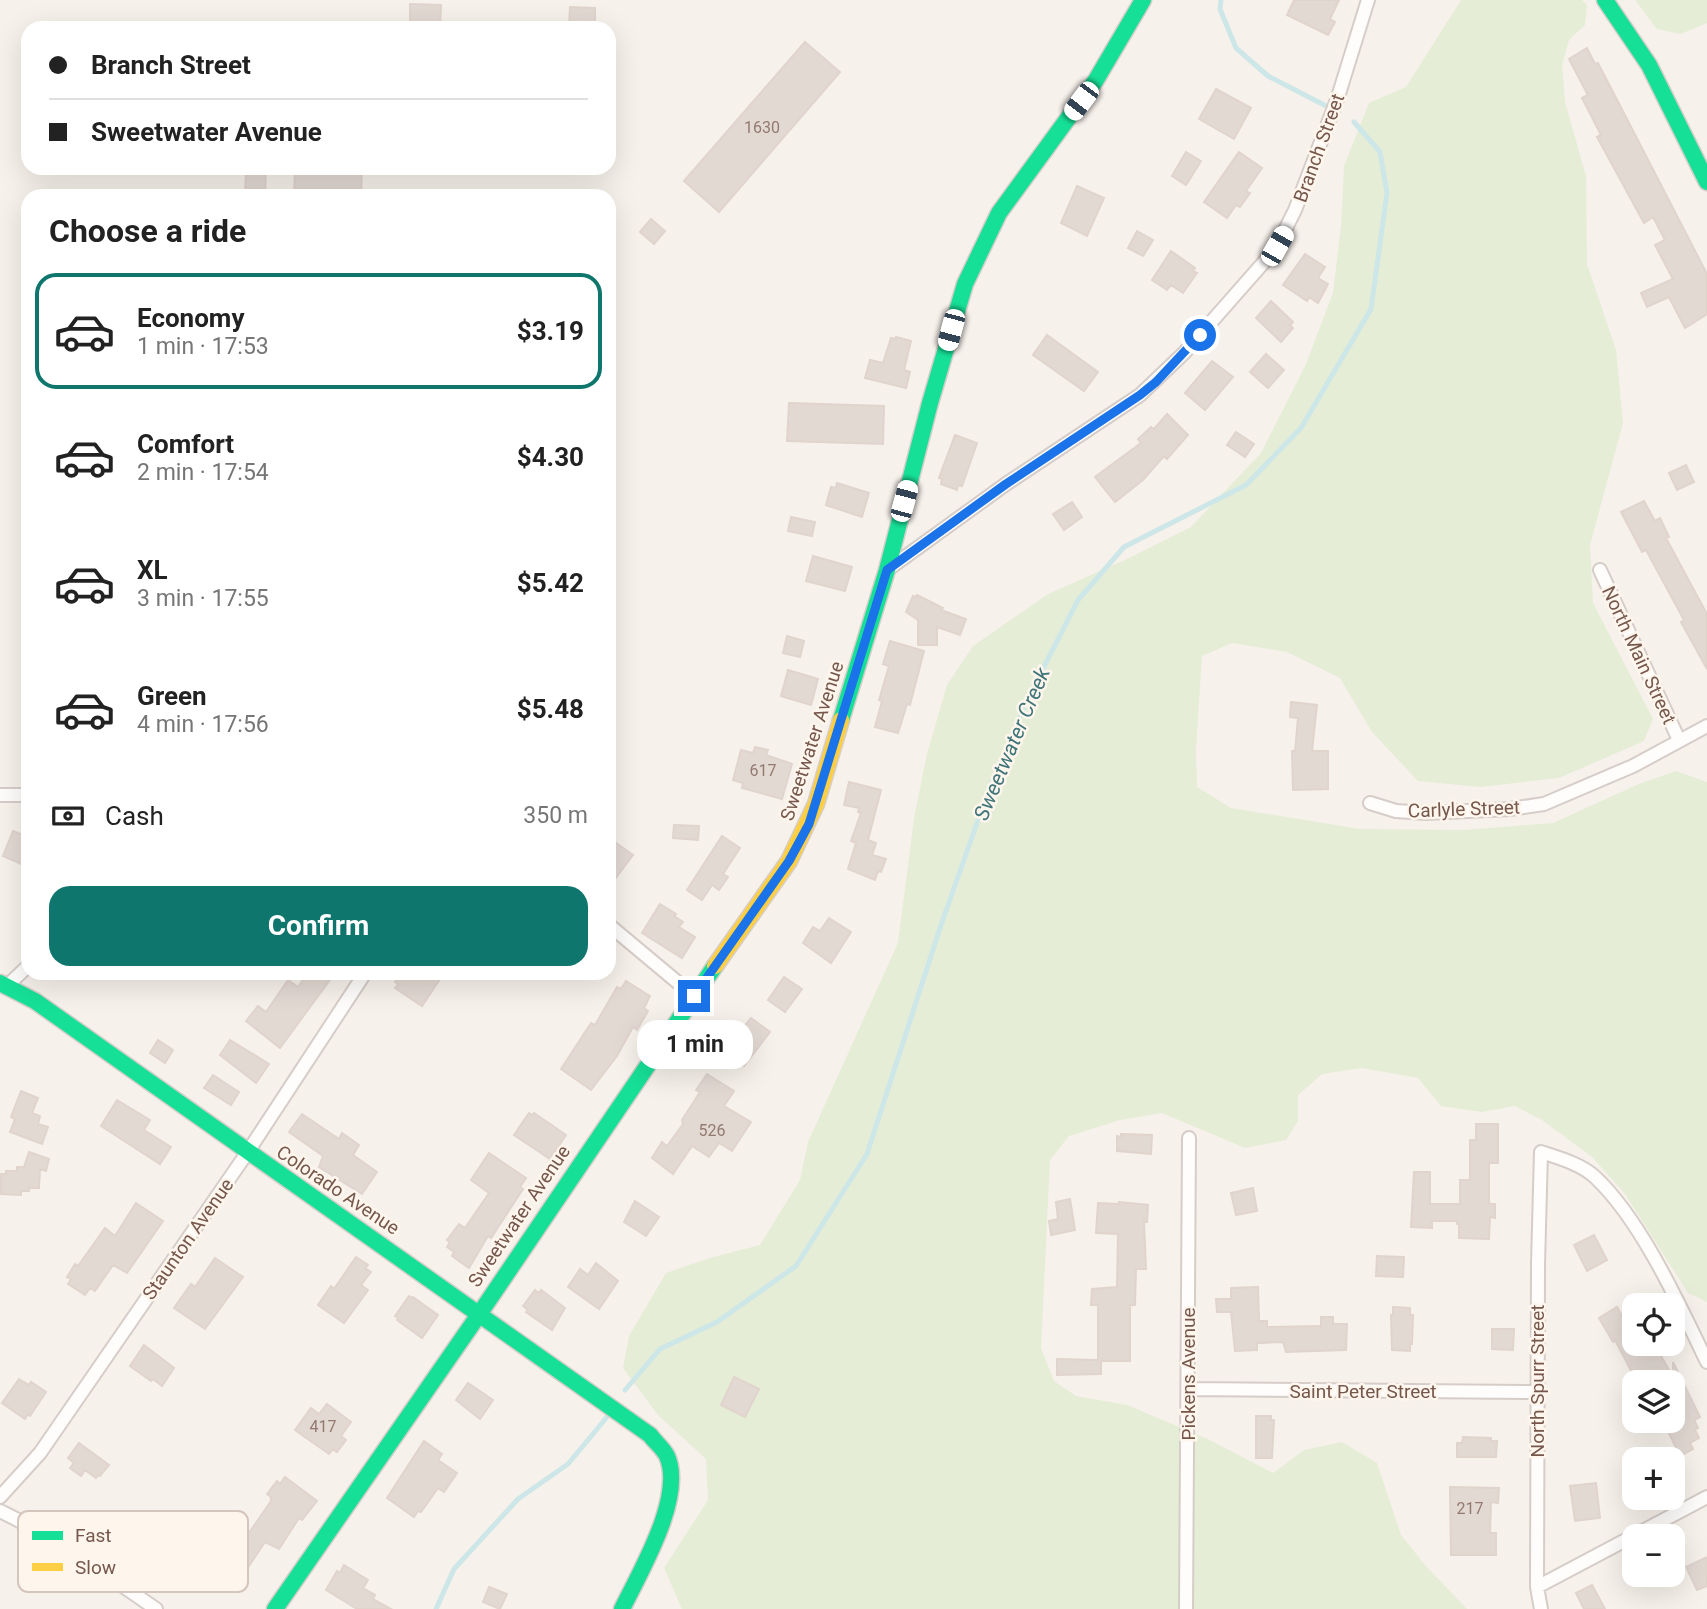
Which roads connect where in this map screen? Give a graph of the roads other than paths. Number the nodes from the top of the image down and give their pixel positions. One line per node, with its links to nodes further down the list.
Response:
1 (1143, 0): 5 (street, Sweetwater Avenue)
2 (1368, 0): 5 (street, Branch Street)
3 (1605, 0): 4 (street)
4 (1707, 181)
5 (887, 570): 16 (street, Sweetwater Avenue)
6 (1600, 570): 8 (street, North Main Street)
7 (1707, 726): 8 (street, Carlyle Street)
8 (1679, 740): 11 (street, Carlyle Street)
9 (0, 795): 10 (street)
10 (21, 795)
11 (1370, 803)
12 (616, 931): 16 (street)
13 (21, 971): 15 (street)
14 (360, 980): 18 (street, Staunton Avenue)
15 (4, 984): 18 (street, Colorado Avenue)
16 (694, 996): 19 (street, Sweetwater Avenue)
17 (1189, 1138): 21 (street, Pickens Avenue)
18 (247, 1153): 19 (street, Colorado Avenue); 23 (street, Staunton Avenue)
19 (480, 1313): 30 (street, Sweetwater Avenue); 31 (street, Colorado Avenue)
20 (1707, 1362): 22 (street, North Spurr Street)
21 (1188, 1389): 22 (street, Saint Peter Street); 32 (street, Pickens Avenue)
22 (1538, 1392): 27 (street, North Spurr Street)
23 (0, 1497)
24 (1707, 1497): 27 (street)
25 (0, 1511): 26 (street)
26 (18, 1520)
27 (1537, 1587): 33 (street, North Spurr Street)
28 (131, 1592): 29 (street)
29 (156, 1609)
30 (275, 1609)
31 (622, 1609)
32 (1186, 1609)
33 (1541, 1609)

